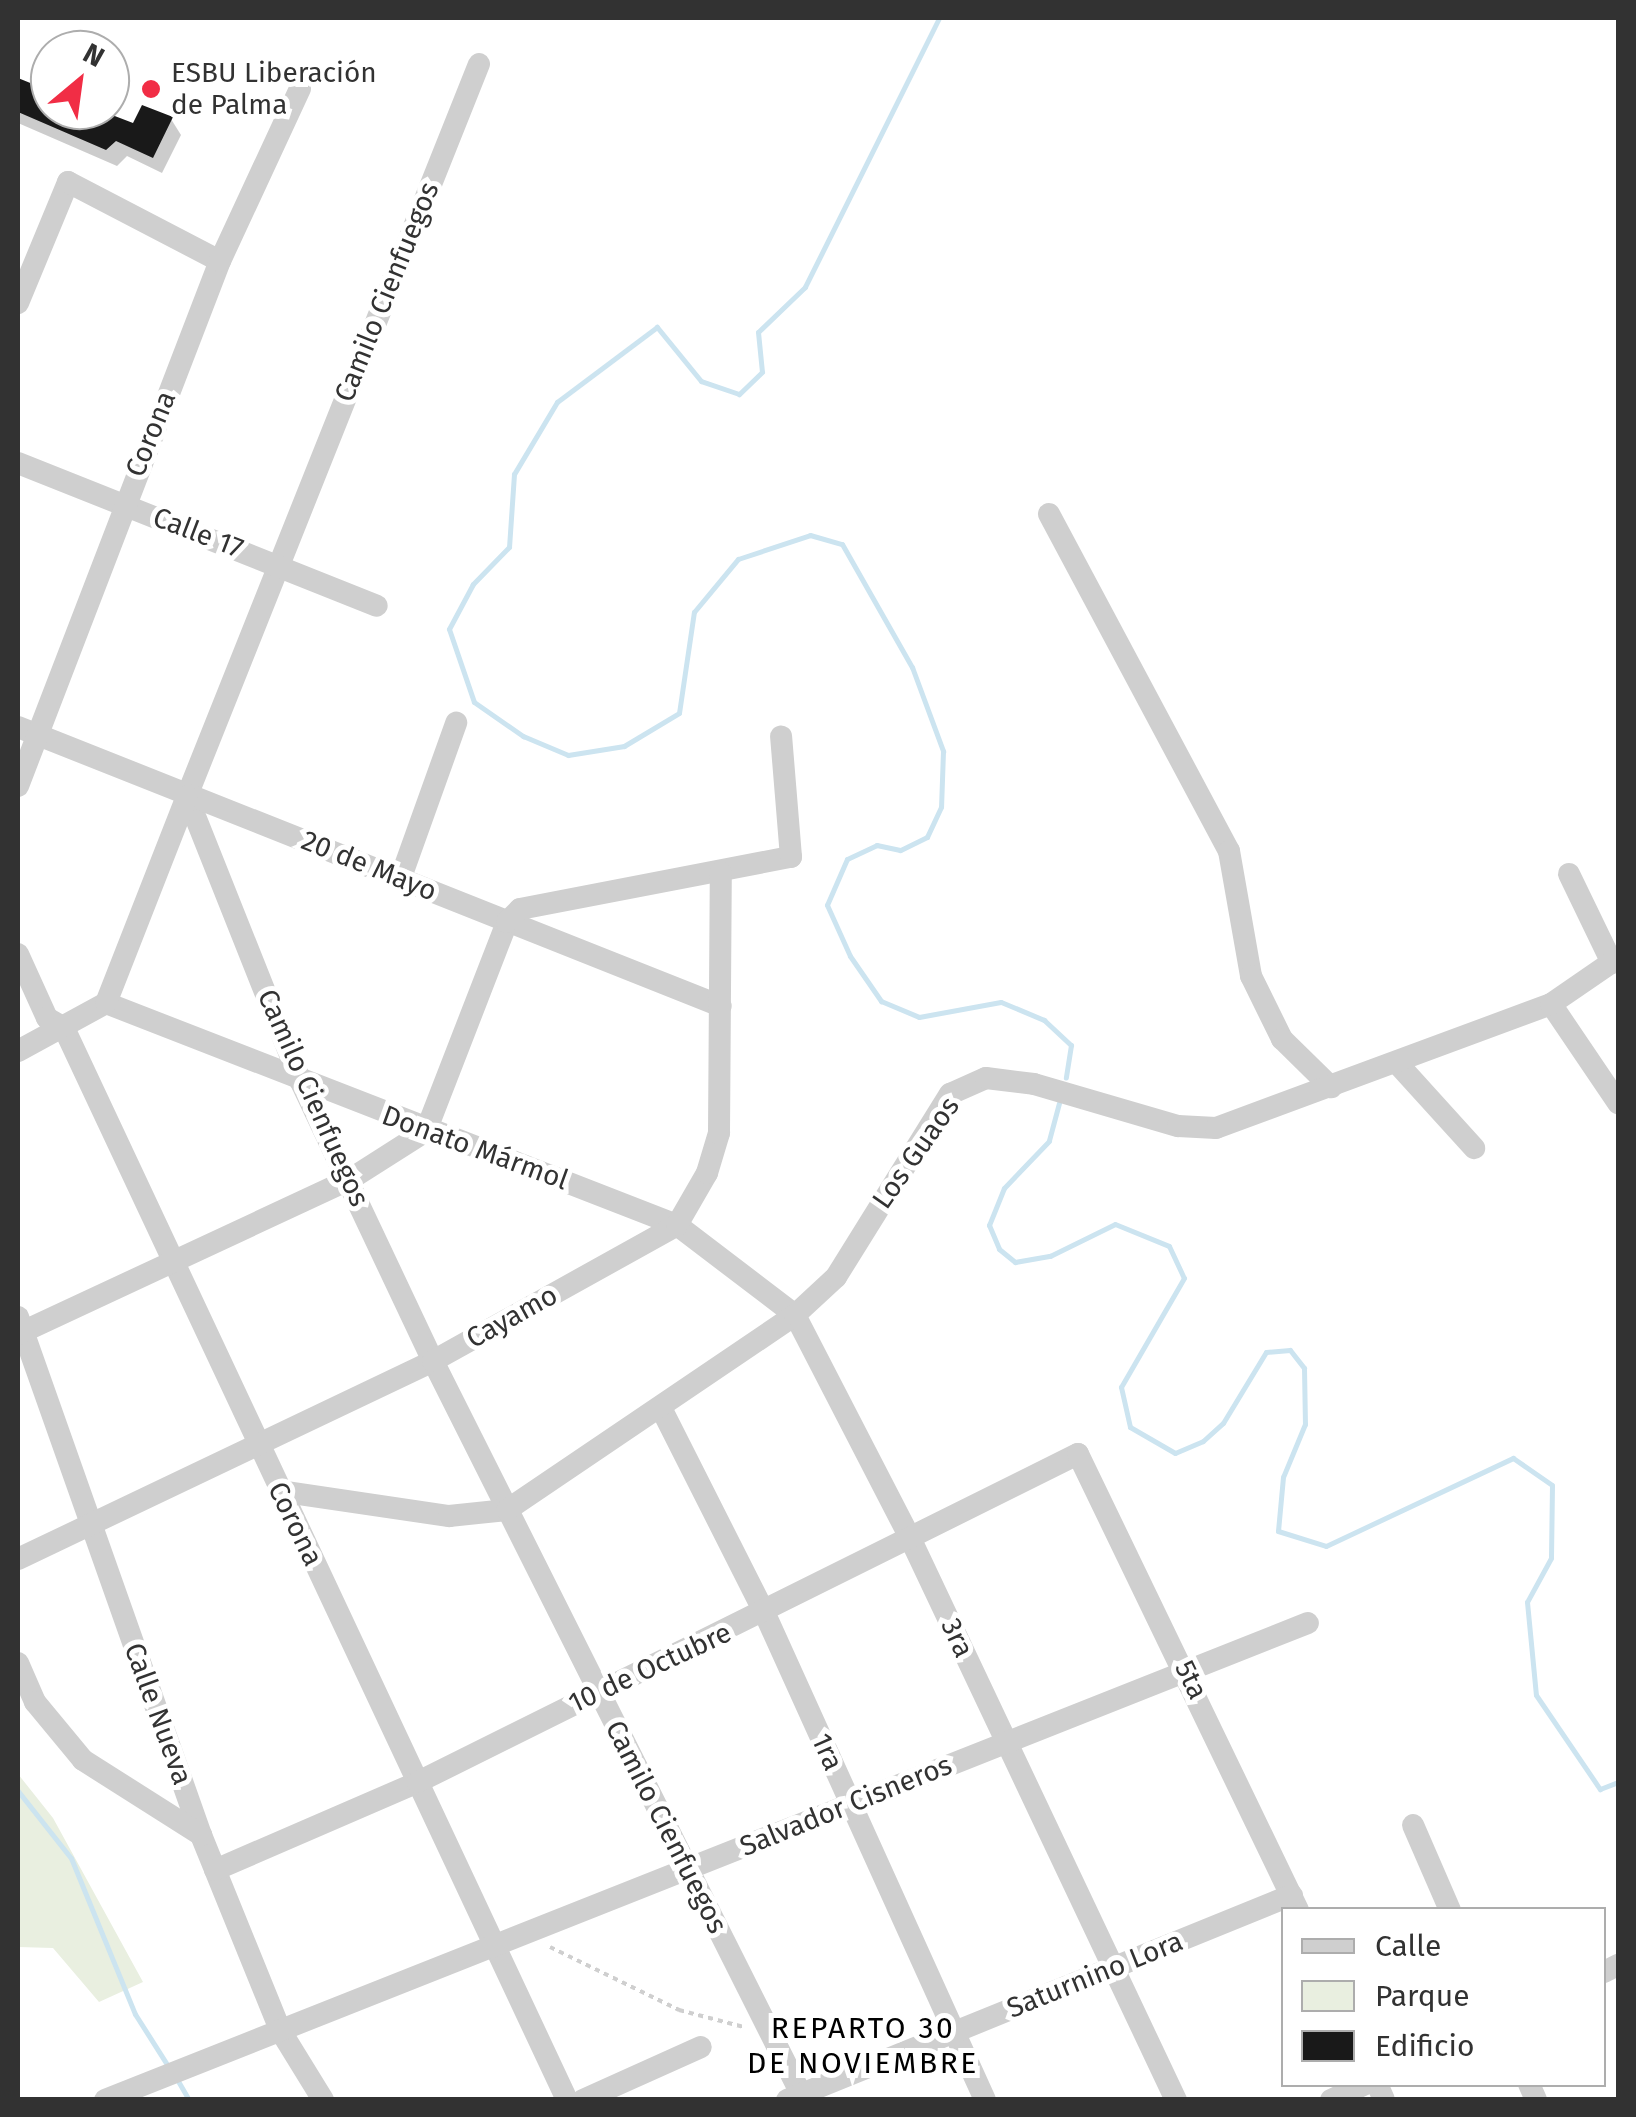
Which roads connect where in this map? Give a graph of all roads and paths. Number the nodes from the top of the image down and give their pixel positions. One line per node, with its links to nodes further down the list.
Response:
1 (479, 64): 8 (street, Camilo Cienfuegos)
2 (300, 89): 3 (street, Corona)
3 (220, 262): 4 (street); 6 (street, Corona)
4 (18, 303)
5 (18, 463): 6 (street, Calle 17)
6 (123, 504): 8 (street, Calle 17); 11 (street, Corona)
7 (1049, 514): 28 (street)
8 (276, 563): 9 (street, Calle 17); 14 (street, Camilo Cienfuegos)
9 (378, 606)
10 (456, 722): 17 (street)
11 (27, 731): 13 (street, Corona); 14 (street, 20 de Mayo)
12 (781, 736): 15 (street)
13 (18, 786)
14 (187, 796): 17 (street, 20 de Mayo); 21 (street); 27 (street, Camilo Cienfuegos)
15 (721, 873): 18 (street); 23 (street)
16 (1569, 874): 20 (street)
17 (402, 877): 18 (street, 20 de Mayo)
18 (506, 922): 23 (street, 20 de Mayo); 30 (street)
19 (18, 954): 24 (street, Corona)
20 (1615, 960): 22 (street, Los Guaos)
21 (106, 1004): 24 (street); 27 (street, Donato Mármol)
22 (1551, 1004): 26 (street, Los Guaos); 29 (street)
23 (720, 1006): 33 (street)
24 (64, 1028): 25 (street); 34 (street, Corona)
25 (18, 1051)
26 (1397, 1063): 28 (street, Los Guaos); 31 (street)
27 (302, 1082): 30 (street, Donato Mármol); 32 (street, Camilo Cienfuegos)
28 (1331, 1088): 35 (street, Los Guaos)
29 (1618, 1104)
30 (426, 1132): 32 (street); 33 (street, Donato Mármol)
31 (1474, 1148)
32 (350, 1180): 34 (street); 37 (street, Camilo Cienfuegos)
33 (676, 1225): 35 (street, 3ra); 37 (street, Cayamo)
34 (173, 1262): 36 (street); 39 (street, Corona)
35 (795, 1315): 38 (street, Los Guaos); 44 (street, 3ra)
36 (19, 1328): 43 (street, Calle Nueva)
37 (433, 1361): 39 (street, Cayamo); 42 (street, Camilo Cienfuegos)
38 (661, 1408): 42 (street, Los Guaos); 46 (street, 1ra)
39 (258, 1447): 41 (street, Corona); 43 (street, Cayamo)
40 (1078, 1454): 44 (street, 10 de Octubre); 49 (street, 5ta)
41 (279, 1491): 42 (street, Los Guaos); 52 (street, Corona)
42 (507, 1510): 50 (street, Camilo Cienfuegos)
43 (90, 1527): 45 (street, Cayamo); 55 (street, Calle Nueva)
44 (911, 1540): 46 (street, 10 de Octubre); 51 (street, 3ra)
45 (18, 1559)
46 (765, 1614): 50 (street, 10 de Octubre); 53 (street, 1ra)
47 (1308, 1624): 49 (street, Salvador Cisneros)
48 (18, 1663): 55 (street)
49 (1187, 1671): 51 (street, Salvador Cisneros); 58 (street, 5ta)
50 (596, 1693): 52 (street, 10 de Octubre); 56 (street, Camilo Cienfuegos)
51 (1006, 1742): 53 (street, Salvador Cisneros); 63 (street, 3ra)
52 (418, 1782): 57 (street, 10 de Octubre); 62 (street, Corona)
53 (850, 1804): 56 (street, Salvador Cisneros); 66 (street, 1ra)
54 (1413, 1825): 60 (street)
55 (201, 1835): 57 (street, Calle Nueva)
56 (689, 1868): 61 (street, Salvador Cisneros); 65 (street, Camilo Cienfuegos)
57 (215, 1870): 64 (street, Calle Nueva)
58 (1295, 1902)
59 (1281, 1907): 63 (street, Saturnino Lora)
60 (1449, 1907)
61 (524, 1934): 62 (street, Salvador Cisneros); 65 (path)
62 (497, 1944): 64 (street, Salvador Cisneros); 72 (street, Corona)
63 (1114, 1968): 66 (street, Saturnino Lora); 75 (street, 3ra)
64 (280, 2030): 70 (street, Salvador Cisneros); 71 (street, Calle Nueva)
65 (770, 2032): 69 (street, Camilo Cienfuegos)
66 (956, 2032): 69 (street, Saturnino Lora); 74 (street, 1ra)
67 (701, 2047): 73 (street)
68 (1360, 2087): 76 (street)
69 (798, 2098)
70 (105, 2100)
71 (323, 2100)
72 (567, 2100)
73 (582, 2100)
74 (985, 2100)
75 (1176, 2100)
76 (1332, 2100)

